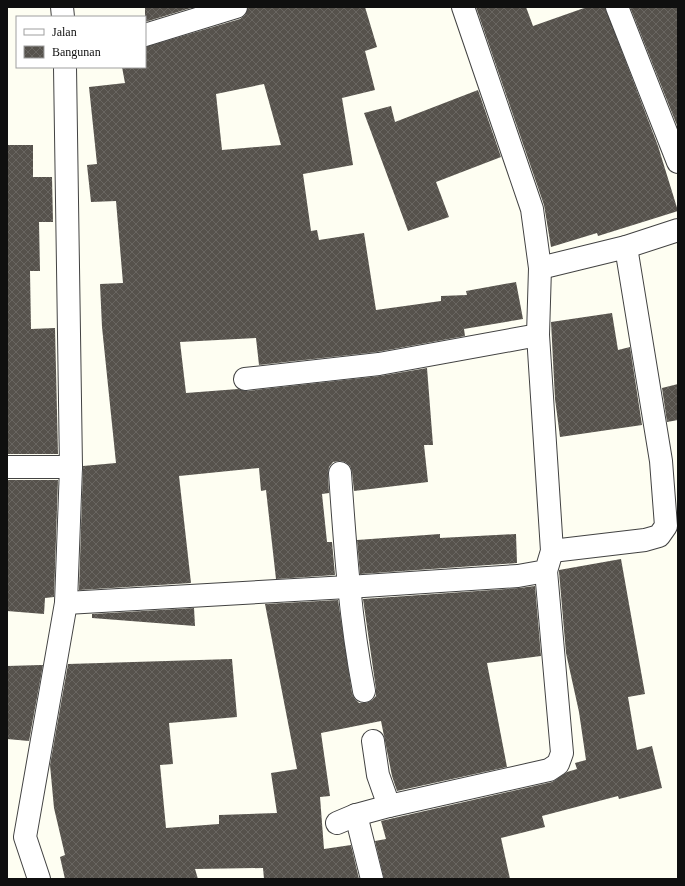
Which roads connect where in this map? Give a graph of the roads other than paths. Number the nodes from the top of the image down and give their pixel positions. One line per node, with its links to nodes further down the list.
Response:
1 (236, 7): 4 (street)
2 (463, 7): 9 (street)
3 (618, 7): 6 (street)
4 (146, 35)
5 (64, 68): 13 (street)
6 (676, 150)
7 (678, 230): 8 (street)
8 (626, 247): 9 (street); 15 (street)
9 (540, 268): 10 (street)
10 (538, 335): 11 (street); 15 (street)
11 (245, 379)
12 (7, 467): 13 (street)
13 (72, 467): 17 (street)
14 (340, 473): 16 (street)
15 (549, 561): 16 (street); 20 (street)
16 (348, 587): 17 (street); 18 (street)
17 (66, 603): 21 (street)
18 (364, 691)
19 (374, 741): 20 (street)
20 (389, 806): 23 (street)
21 (16, 838): 22 (street)
22 (39, 879)
23 (372, 879)

